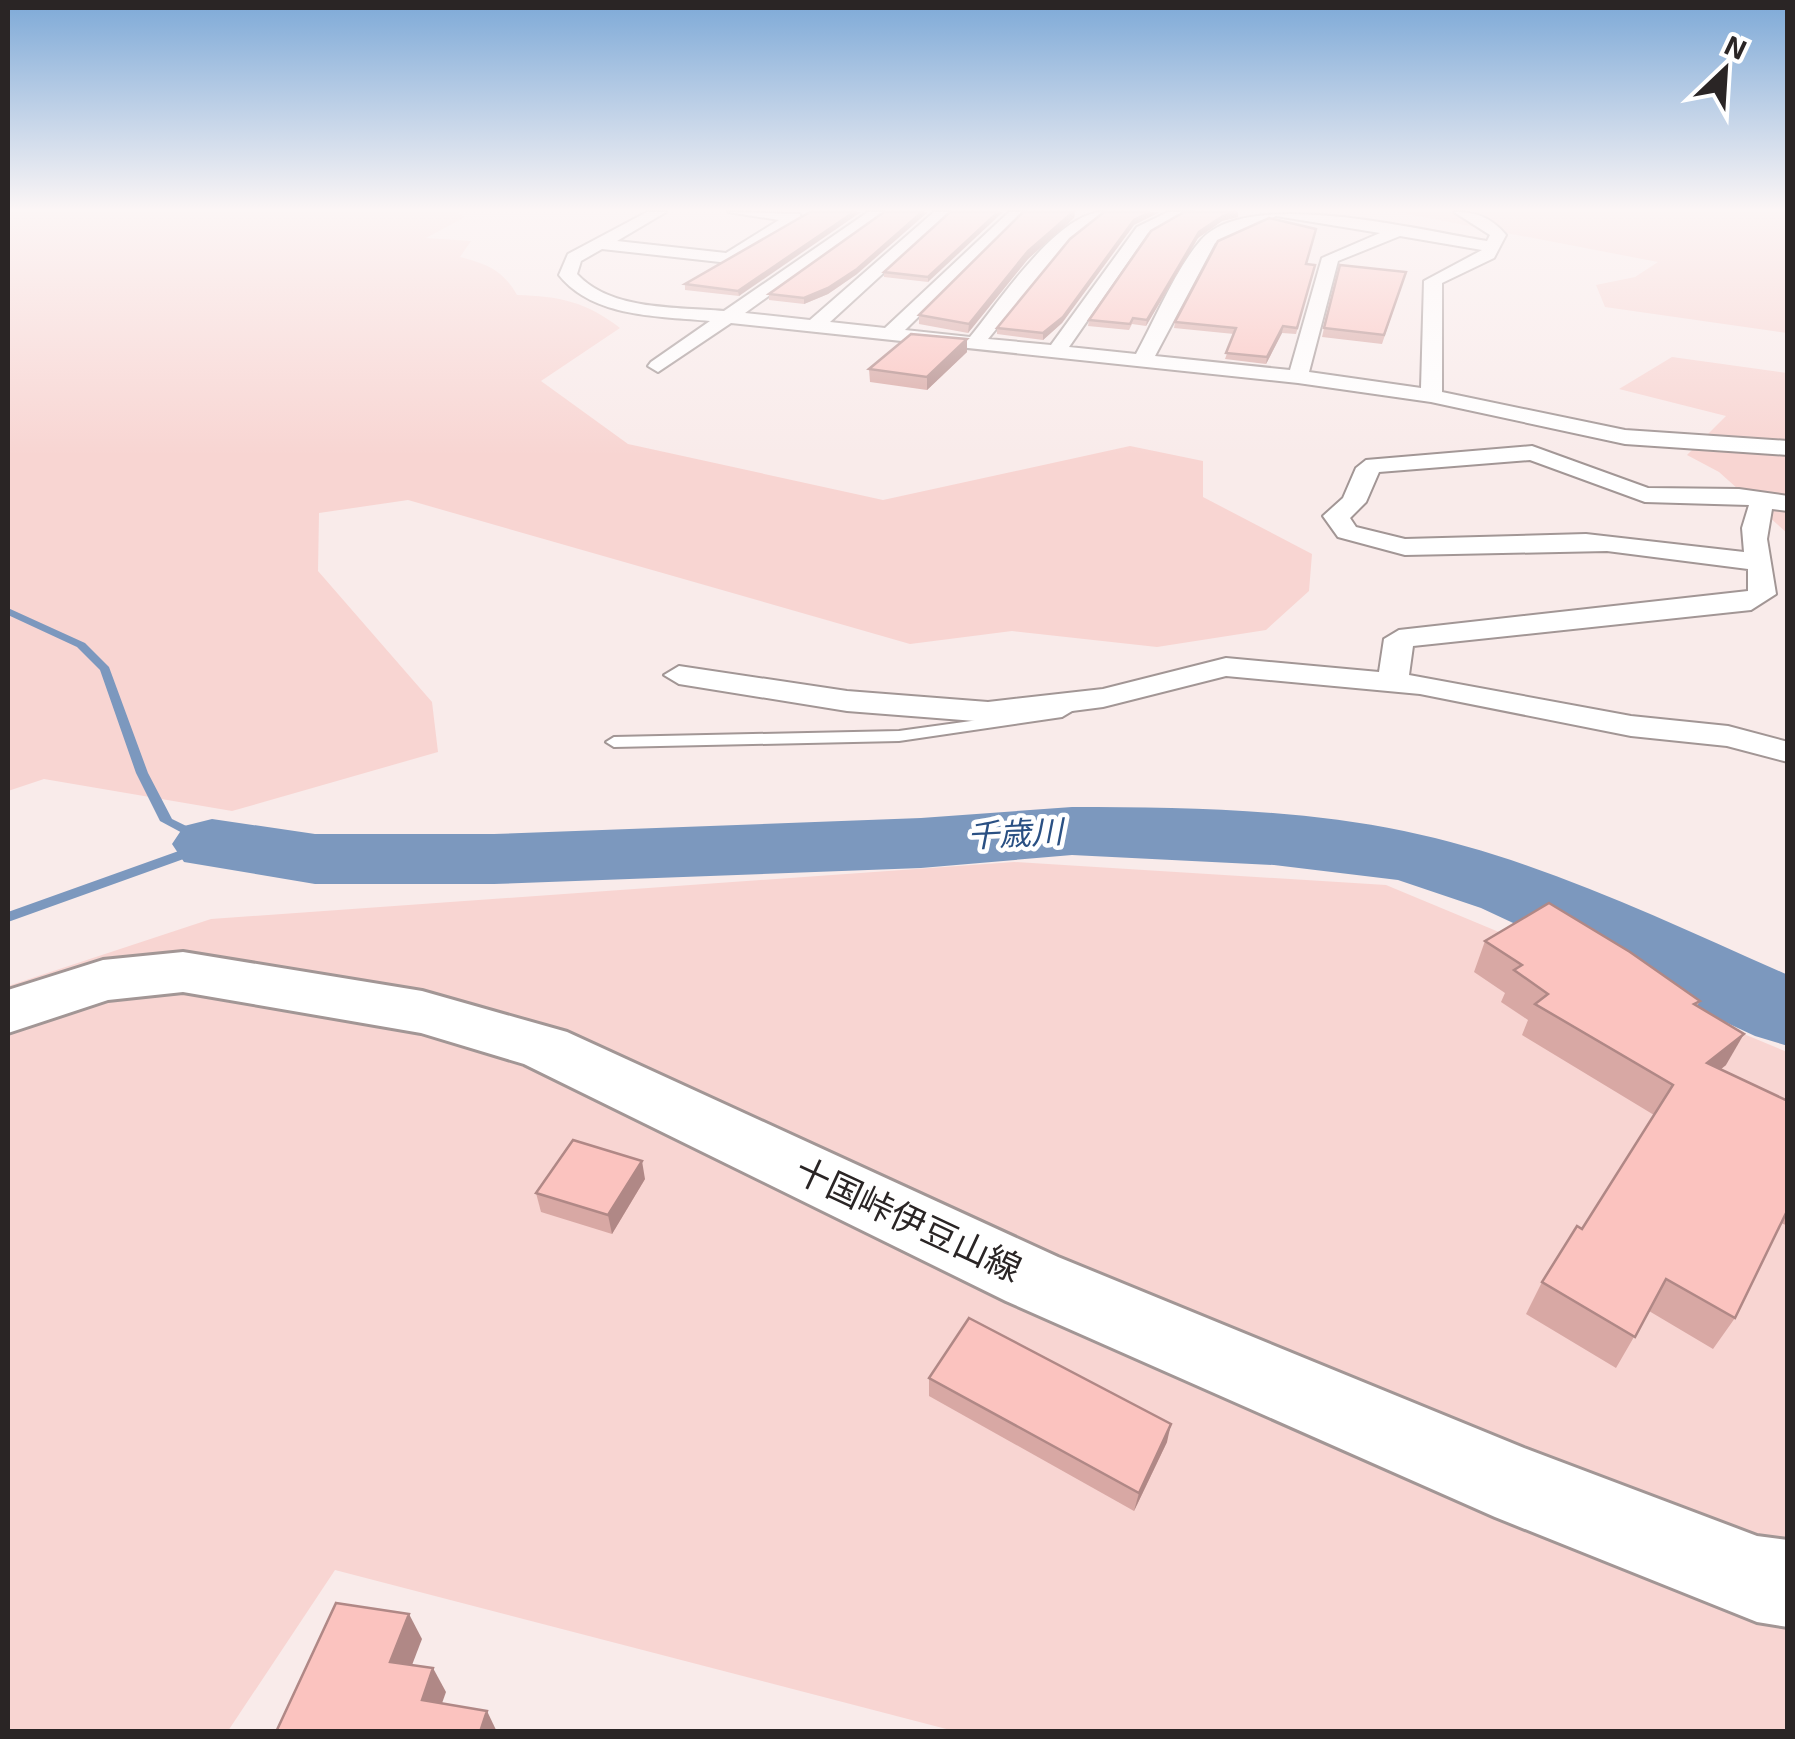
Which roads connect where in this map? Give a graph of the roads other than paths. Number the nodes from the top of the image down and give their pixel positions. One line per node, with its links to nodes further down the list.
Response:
1 (590, 293): 10 (street)
2 (761, 293): 10 (street)
3 (852, 293): 11 (street)
4 (933, 293): 12 (street)
5 (1016, 293): 13 (street)
6 (1097, 293): 14 (street)
7 (1180, 293): 15 (street)
8 (1321, 293): 17 (street)
9 (1433, 293): 18 (street)
10 (725, 318): 11 (street); 16 (street)
11 (814, 327): 12 (street)
12 (889, 335): 13 (street)
13 (974, 344): 14 (street)
14 (1056, 352): 15 (street)
15 (1142, 361): 17 (street)
16 (658, 366)
17 (1298, 377): 18 (street)
18 (1431, 396): 19 (street)
19 (1788, 448)
20 (1776, 502): 21 (street); 21 (street)
21 (1756, 562): 23 (street)
22 (679, 676): 24 (street)
23 (1393, 681): 24 (street); 26 (street)
24 (1077, 702): 25 (lane)
25 (614, 742)
26 (1788, 752)
27 (8, 1012): 28 (main road, 十国峠伊豆山線)
28 (1788, 1584)

